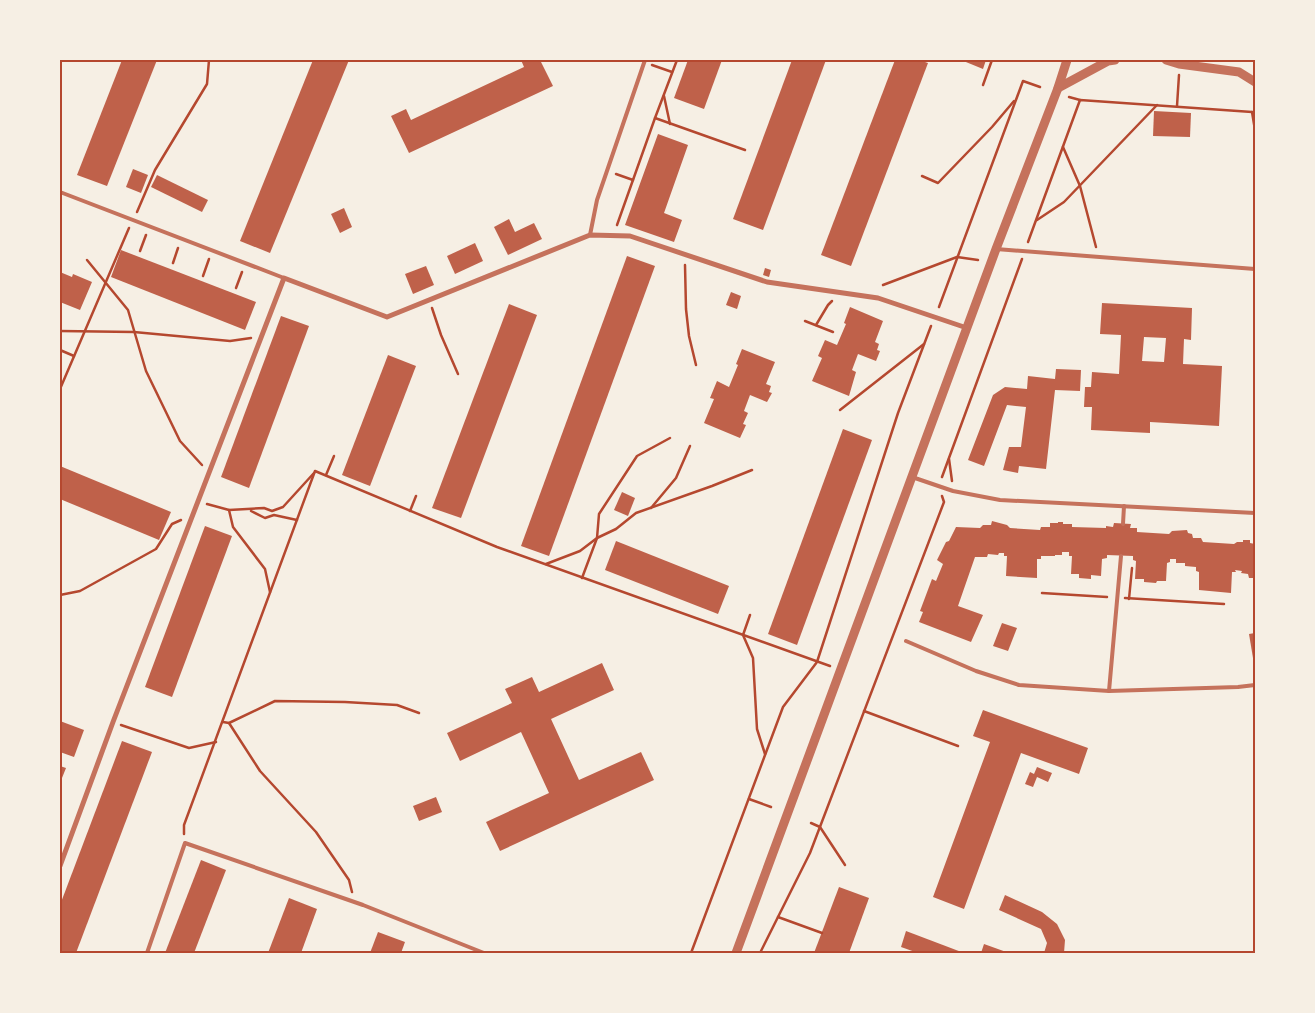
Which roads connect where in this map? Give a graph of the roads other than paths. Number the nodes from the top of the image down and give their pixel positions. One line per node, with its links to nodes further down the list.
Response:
1 (1067, 60): 6 (street)
2 (1115, 60): 6 (street)
3 (1166, 60): 5 (street)
4 (645, 61): 8 (lane)
5 (1255, 82)
6 (1058, 88): 9 (street)
7 (60, 192): 11 (lane)
8 (590, 235): 11 (street); 12 (street)
9 (996, 249): 10 (lane); 12 (street)
10 (1255, 269)
11 (284, 278): 21 (street)
12 (967, 328): 13 (street)
13 (912, 478): 14 (lane); 24 (street)
14 (1124, 506): 15 (lane); 16 (lane)
15 (1255, 513)
16 (1123, 524)
17 (1121, 556): 20 (lane)
18 (906, 641): 20 (lane)
19 (1255, 685): 20 (lane)
20 (1109, 691)
21 (60, 866)
22 (147, 953): 23 (lane)
23 (484, 953)
24 (736, 953)

